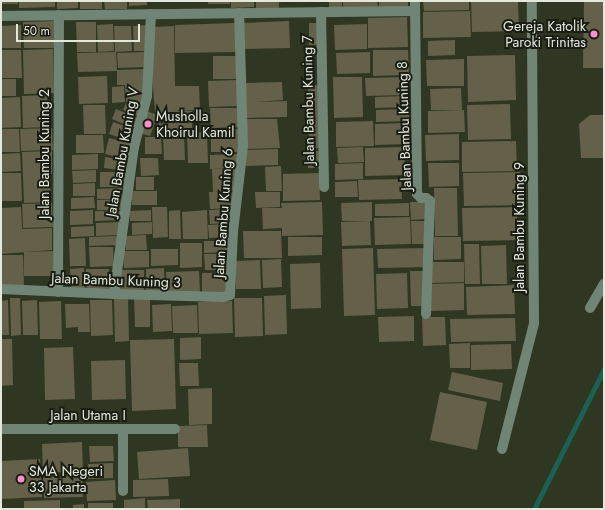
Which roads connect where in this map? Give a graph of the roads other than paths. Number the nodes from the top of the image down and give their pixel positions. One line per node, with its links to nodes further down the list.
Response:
1 (532, 1): 19 (street, Jalan Bambu Kuning 9)
2 (415, 6): 3 (street); 15 (street, Jalan Bambu Kuning 8)
3 (321, 12): 4 (street); 8 (street, Jalan Bambu Kuning 7)
4 (239, 13): 5 (street); 13 (street, Jalan Bambu Kuning 6)
5 (151, 14): 7 (street); 12 (street, Jalan Bambu Kuning V)
6 (1, 16): 7 (street)
7 (59, 16): 11 (street, Jalan Bambu Kuning 2)
8 (324, 187)
9 (604, 284): 14 (street)
10 (1, 289): 11 (street, Jalan Bambu Kuning 3)
11 (58, 292): 12 (street, Jalan Bambu Kuning 3)
12 (114, 294): 13 (street, Jalan Bambu Kuning 3)
13 (230, 295)
14 (590, 308)
15 (426, 314)
16 (1, 428): 17 (street, Jalan Utama I)
17 (123, 429): 18 (street, Jalan Utama I); 20 (street)
18 (174, 429)
19 (502, 449)
20 (124, 491)

